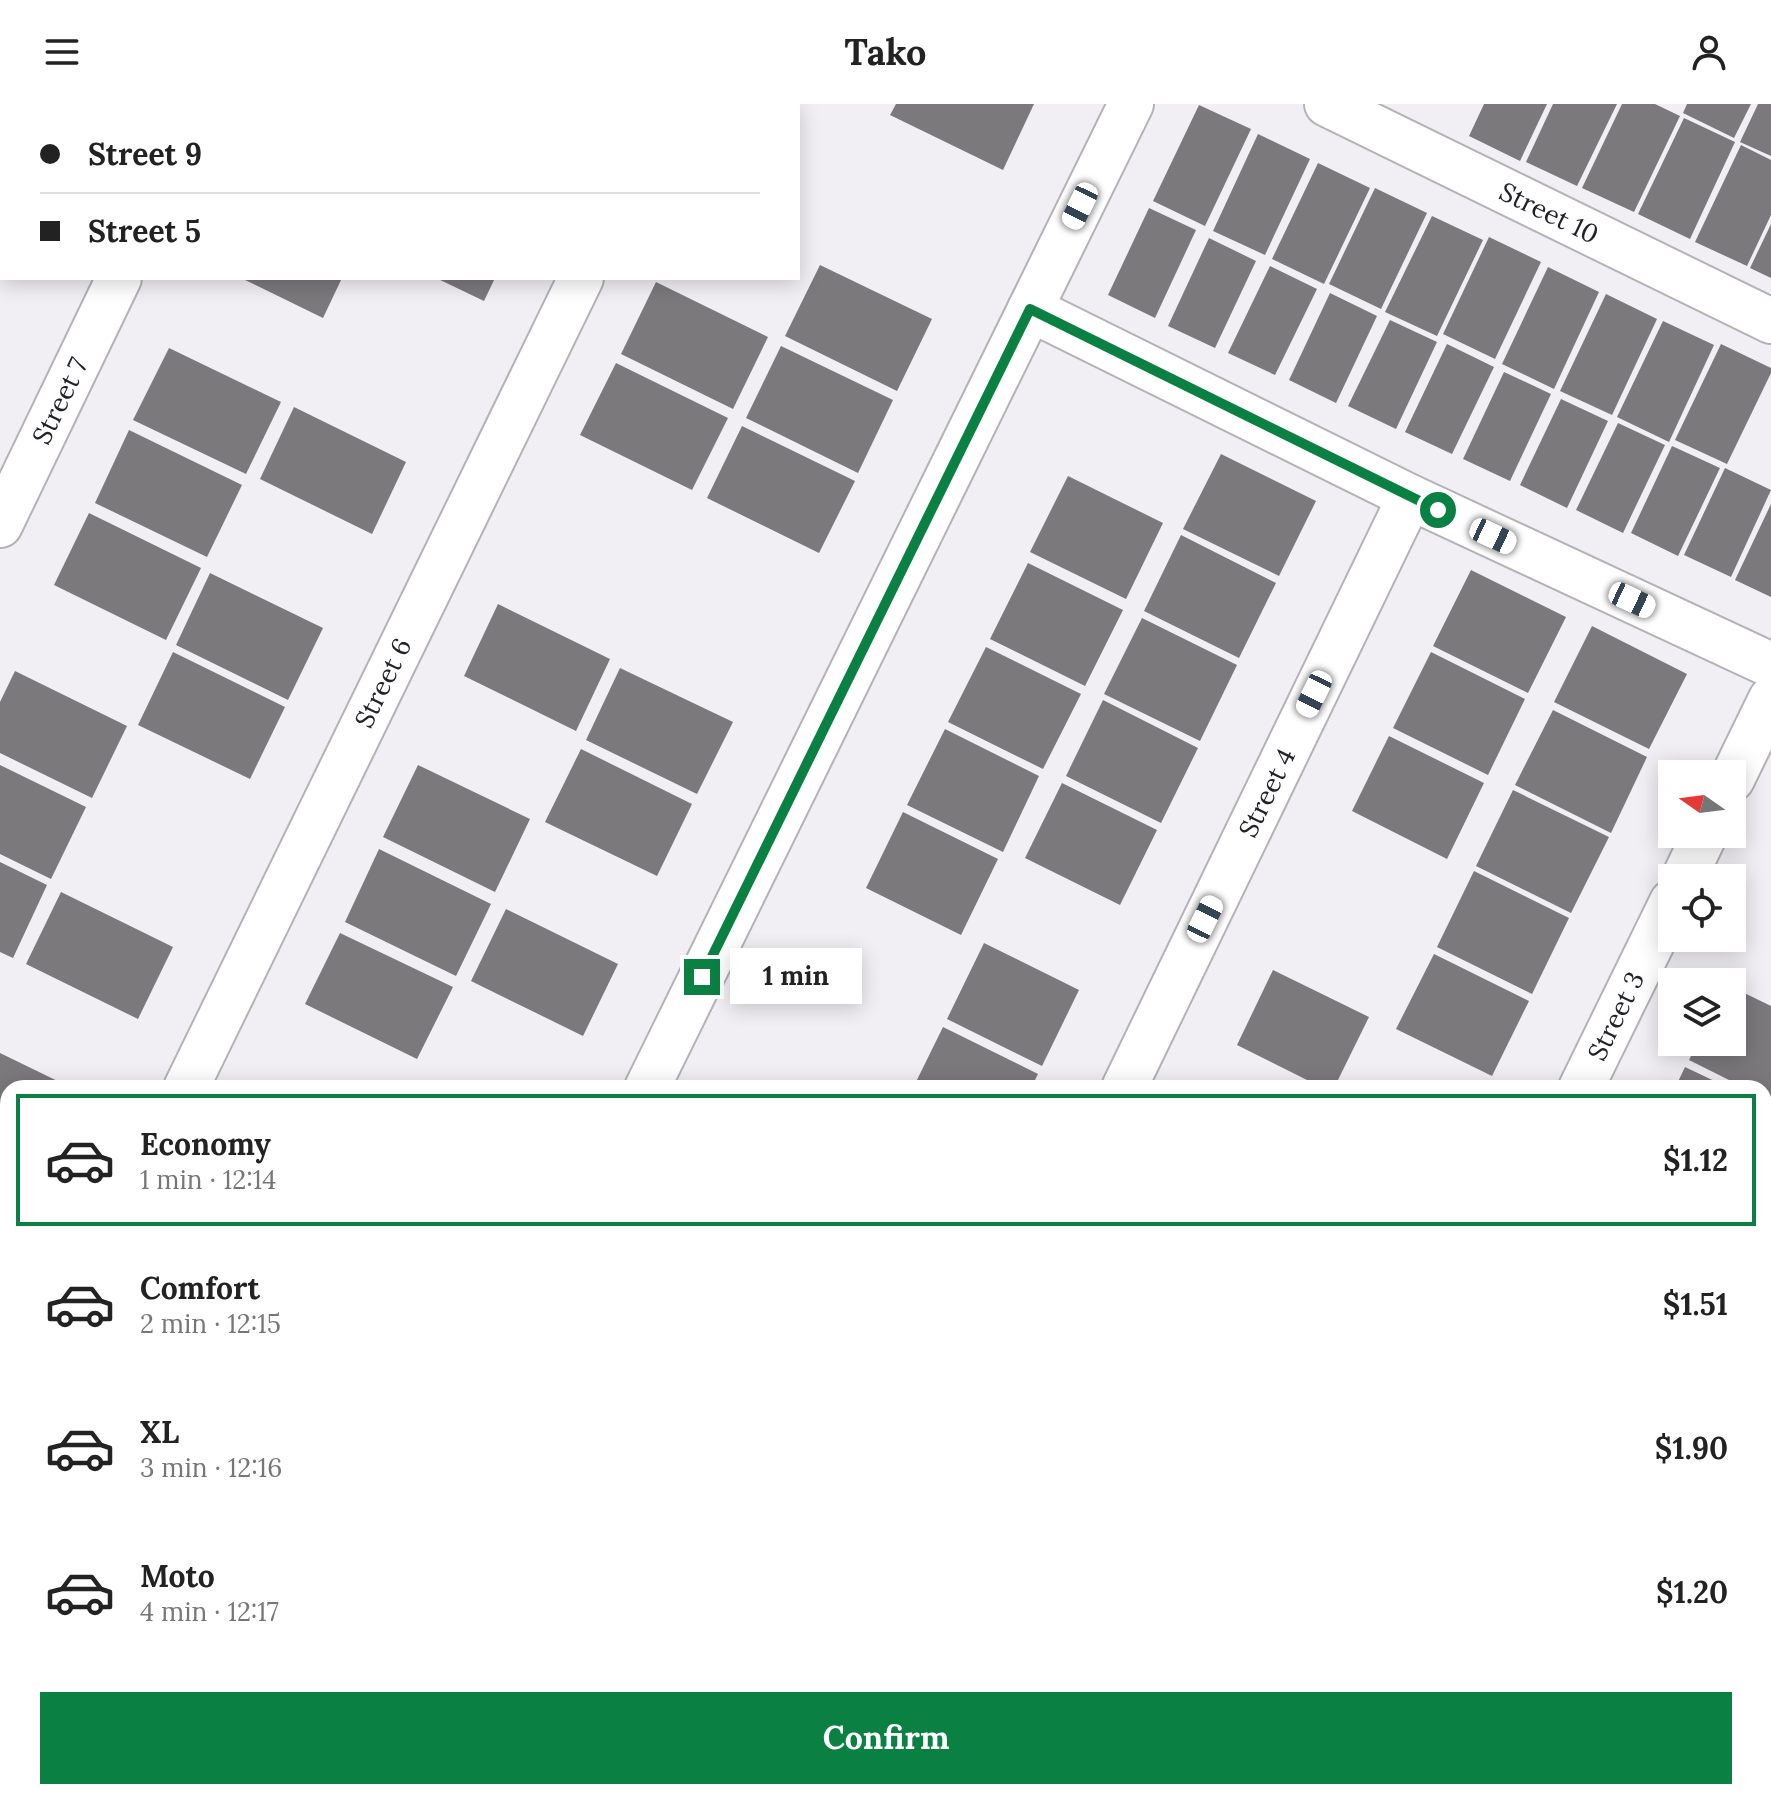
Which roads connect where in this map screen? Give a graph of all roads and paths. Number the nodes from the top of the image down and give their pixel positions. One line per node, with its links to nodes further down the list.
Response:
1 (1131, 104): 5 (street)
2 (1327, 104): 6 (street, Street 10)
3 (118, 280): 8 (street, Street 7)
4 (580, 280): 13 (street, Street 6)
5 (1030, 309): 7 (street); 14 (street)
6 (1771, 321)
7 (1410, 497): 9 (street); 15 (street, Street 4)
8 (0, 525)
9 (1771, 665)
10 (1771, 699): 11 (street)
11 (1741, 760)
12 (1658, 931): 16 (street, Street 3)
13 (190, 1080)
14 (651, 1080)
15 (1128, 1080)
16 (1585, 1080)

